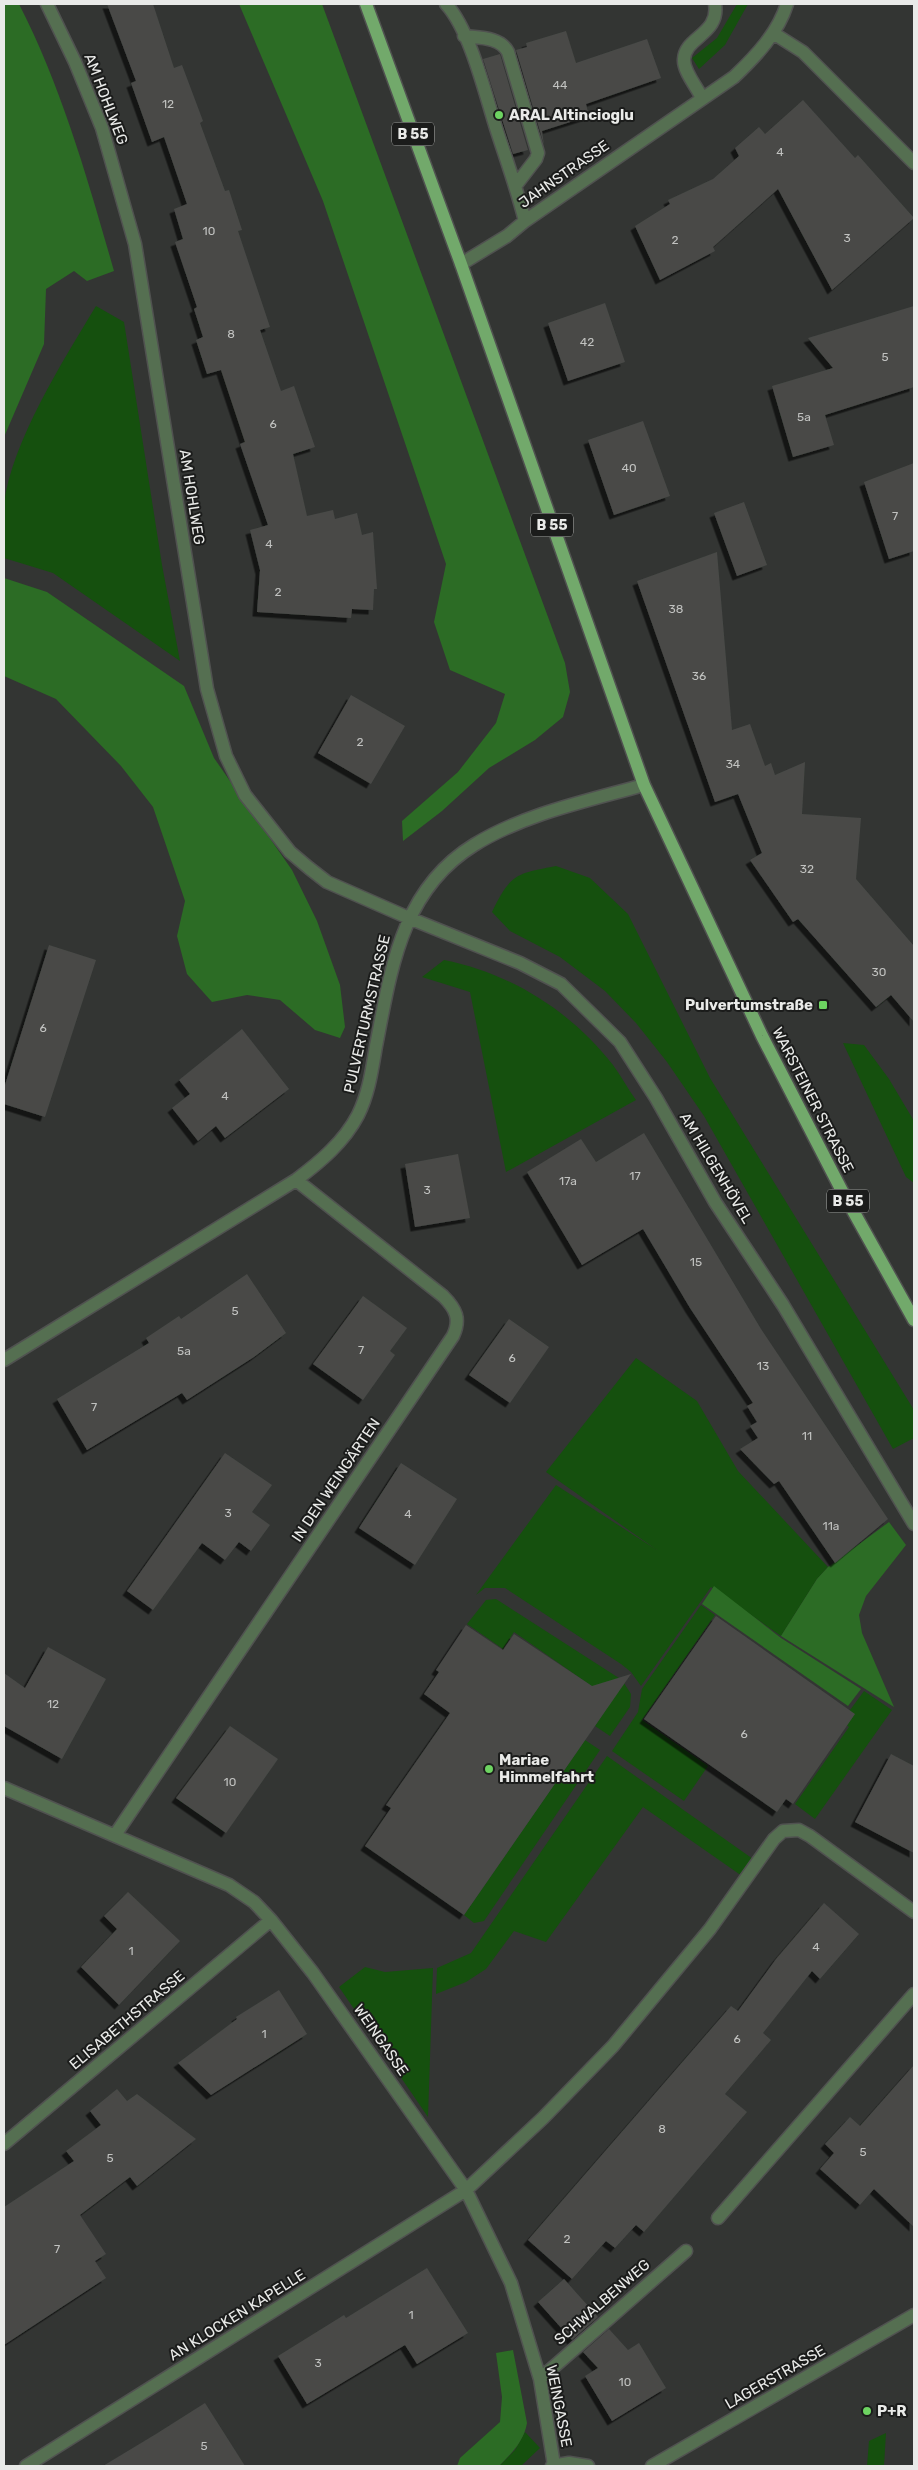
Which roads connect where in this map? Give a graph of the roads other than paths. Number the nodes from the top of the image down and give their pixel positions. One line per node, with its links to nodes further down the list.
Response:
1 (47, 4): 14 (street, AM HOHLWEG)
2 (366, 4): 12 (main road, B 55)
3 (446, 4): 7 (street)
4 (787, 4): 6 (street, JAHNSTRASSE)
5 (717, 6): 8 (street)
6 (773, 34): 8 (street, JAHNSTRASSE); 9 (street)
7 (464, 36): 10 (street); 10 (street)
8 (702, 98): 11 (street, JAHNSTRASSE)
9 (914, 163)
10 (516, 185): 11 (street)
11 (525, 221): 12 (street, JAHNSTRASSE)
12 (461, 264): 13 (main road, B 55)
13 (644, 785): 14 (street, PULVERTURMSTRASSE); 16 (main road, WARSTEINER STRASSE / B 55)
14 (409, 918): 15 (street, PULVERTURMSTRASSE); 18 (street, AM HILGENHÖVEL)
15 (296, 1180): 17 (street, PULVERTURMSTRASSE); 20 (street, IN DEN WEINGÄRTEN)
16 (914, 1320)
17 (4, 1360)
18 (914, 1524)
19 (4, 1788): 20 (street, WEINGASSE)
20 (114, 1836): 22 (street, WEINGASSE)
21 (914, 1912): 25 (street, AN KLOCKEN KAPELLE)
22 (271, 1920): 24 (street, ELISABETHSTRASSE); 25 (street, WEINGASSE)
23 (914, 1994): 26 (street)
24 (4, 2144)
25 (466, 2190): 29 (street, WEINGASSE); 30 (street, AN KLOCKEN KAPELLE)
26 (718, 2218)
27 (686, 2251): 29 (street, SCHWALBENWEG)
28 (914, 2315): 33 (street, LAGERSTRASSE)
29 (540, 2379): 31 (street, WEINGASSE)
30 (26, 2466)
31 (553, 2466): 32 (street)
32 (588, 2466)
33 (652, 2466)

